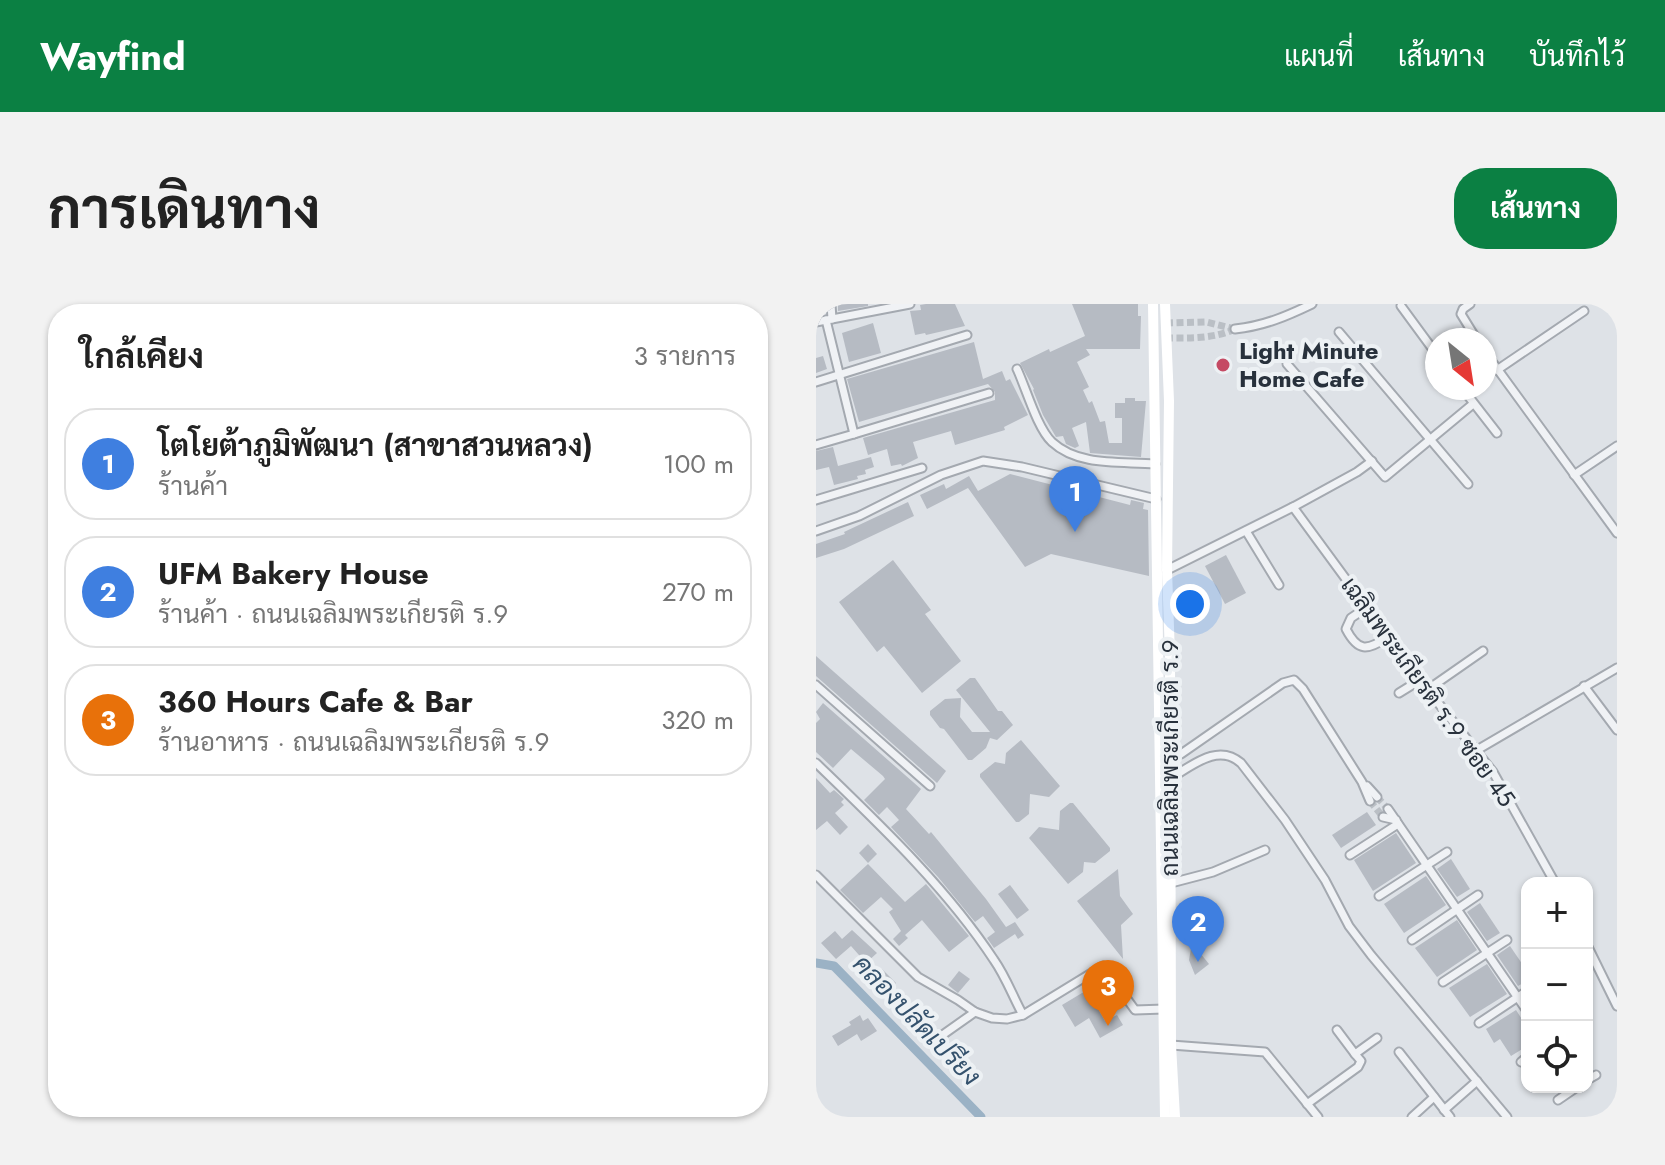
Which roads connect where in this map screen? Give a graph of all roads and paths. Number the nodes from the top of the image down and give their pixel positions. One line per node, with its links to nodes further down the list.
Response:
1 (831, 304): 9 (street)
2 (910, 304): 9 (street)
3 (1153, 304): 30 (main road, ถนนเฉลิมพระเกียรติ ร.9)
4 (1165, 304): 40 (main road, ถนนเฉลิมพระเกียรติ ร.9)
5 (1312, 304): 12 (street)
6 (1470, 304): 11 (street)
7 (1401, 306): 15 (street)
8 (1584, 311): 18 (street)
9 (829, 320): 10 (street); 19 (street)
10 (816, 322)
11 (1470, 328)
12 (1235, 329)
13 (1339, 332): 26 (street)
14 (967, 335): 19 (street)
15 (1425, 339)
16 (1287, 364): 29 (street)
17 (1017, 369): 30 (street)
18 (1497, 370): 32 (street)
19 (839, 375): 20 (street); 25 (street)
20 (816, 382)
21 (989, 393): 25 (street)
22 (1470, 400): 23 (street)
23 (1473, 404): 24 (street); 26 (street)
24 (1497, 433)
25 (854, 434): 27 (street)
26 (1430, 441): 29 (street); 33 (street)
27 (816, 445)
28 (1617, 446): 32 (street)
29 (1372, 461): 36 (street)
30 (1155, 464): 34 (main road, ถนนเฉลิมพระเกียรติ ร.9)
31 (922, 468): 35 (street)
32 (1574, 475): 39 (street)
33 (1468, 484)
34 (1156, 499): 37 (street); 80 (main road, ถนนเฉลิมพระเกียรติ ร.9)
35 (816, 500)
36 (1293, 507): 38 (street); 42 (street, เฉลิมพระเกียรติ ร.9 ซอย 45)
37 (816, 531)
38 (1246, 531): 40 (street); 41 (street)
39 (1617, 533)
40 (1167, 570): 53 (main road, ถนนเฉลิมพระเกียรติ ร.9)
41 (1279, 585)
42 (1366, 608): 43 (street, เฉลิมพระเกียรติ ร.9 ซอย 45); 43 (street)
43 (1388, 637): 46 (street, เฉลิมพระเกียรติ ร.9 ซอย 45)
44 (1483, 651): 49 (street)
45 (1617, 668): 48 (street)
46 (1420, 680): 49 (street, เฉลิมพระเกียรติ ร.9 ซอย 45); 50 (street)
47 (816, 685): 56 (street)
48 (1584, 686): 51 (street); 52 (street)
49 (1427, 690): 52 (street, เฉลิมพระเกียรติ ร.9 ซอย 45)
50 (1399, 693)
51 (1617, 730)
52 (1477, 750): 66 (street, เฉลิมพระเกียรติ ร.9 ซอย 45)
53 (1171, 758): 55 (main road, ถนนเฉลิมพระเกียรติ ร.9); 57 (street)
54 (816, 763): 82 (street)
55 (1171, 778): 67 (main road, ถนนเฉลิมพระเกียรติ ร.9); 92 (street)
56 (930, 786)
57 (1374, 799)
58 (1388, 809): 60 (street)
59 (1383, 817): 60 (street)
60 (1397, 822): 63 (street); 64 (street)
61 (1265, 850): 67 (street)
62 (1447, 852): 64 (street)
63 (1350, 855)
64 (1427, 865): 69 (street); 70 (street)
65 (816, 875): 81 (street)
66 (1552, 877)
67 (1171, 883): 87 (main road, ถนนเฉลิมพระเกียรติ ร.9)
68 (1478, 895): 70 (street)
69 (1379, 896)
70 (1457, 910): 71 (street); 74 (street)
71 (1412, 940)
72 (1507, 940): 74 (street)
73 (1589, 949): 79 (street)
74 (1487, 953): 75 (street); 77 (street)
75 (1443, 982)
76 (1521, 995): 77 (street)
77 (1518, 997): 78 (street); 83 (street)
78 (1521, 1002)
79 (1617, 1006)
80 (1164, 1009): 82 (street); 98 (main road, ถนนเฉลิมพระเกียรติ ร.9)
81 (975, 1012): 82 (street); 86 (street)
82 (1023, 1015)
83 (1479, 1023)
84 (1337, 1030): 89 (street)
85 (1377, 1038): 89 (street)
86 (934, 1041)
87 (1171, 1045): 96 (street); 99 (main road, ถนนเฉลิมพระเกียรติ ร.9)
88 (1399, 1052): 94 (street)
89 (1355, 1054): 96 (street)
90 (1596, 1075): 91 (street)
91 (1593, 1077)
92 (1477, 1081): 97 (street); 103 (street)
93 (1568, 1093): 95 (street)
94 (1434, 1097): 97 (street); 101 (street)
95 (1558, 1100)
96 (1307, 1104): 100 (street)
97 (1444, 1110): 102 (street)
98 (1165, 1117)
99 (1175, 1117)
100 (1318, 1117)
101 (1412, 1117)
102 (1450, 1117)
103 (1507, 1117)

